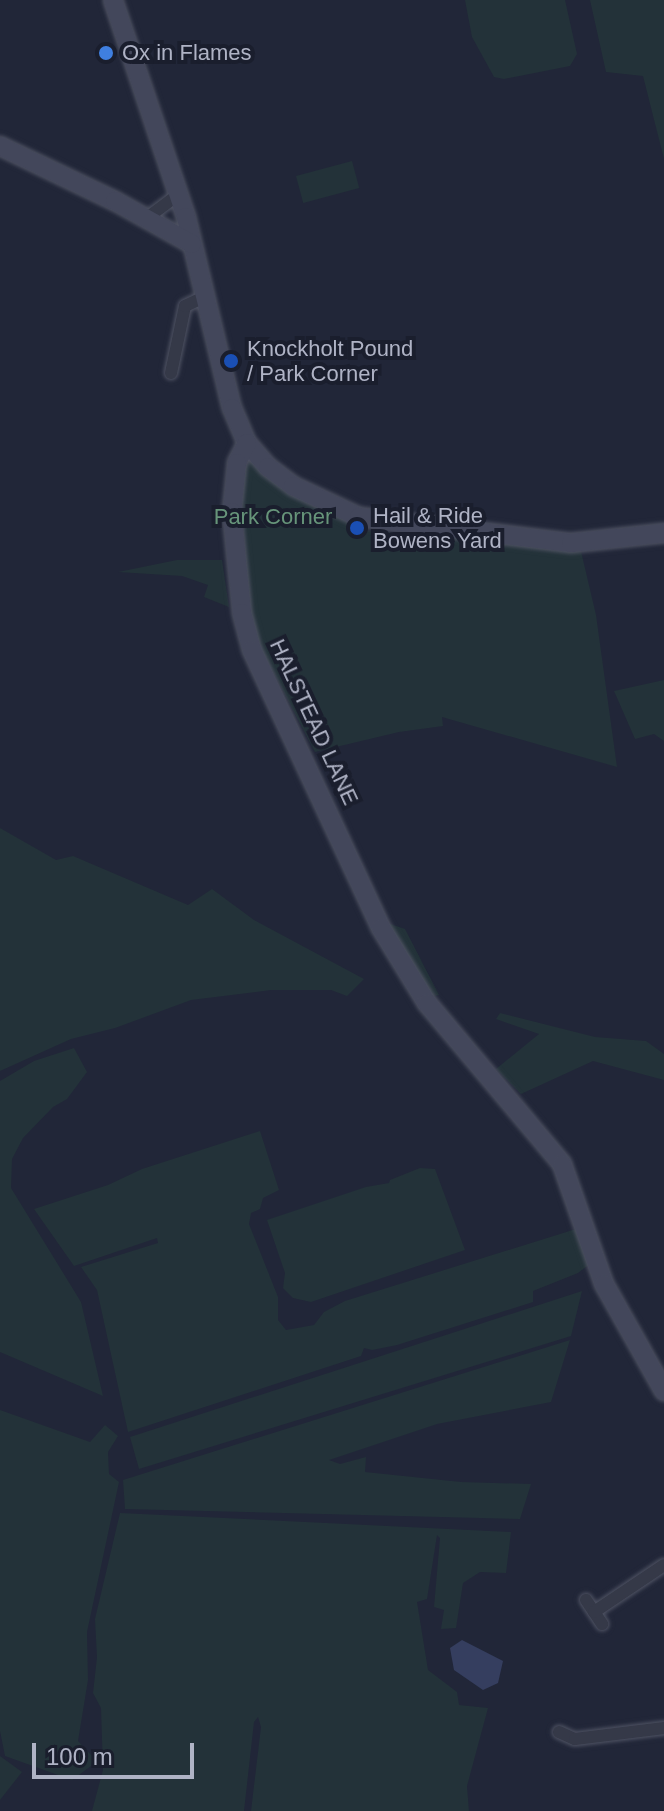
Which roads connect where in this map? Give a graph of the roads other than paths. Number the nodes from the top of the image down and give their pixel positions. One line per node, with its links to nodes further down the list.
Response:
1 (113, 0): 3 (street)
2 (0, 146): 4 (street)
3 (179, 194): 4 (street); 5 (street)
4 (147, 218): 5 (street)
5 (192, 244): 6 (street)
6 (204, 297): 7 (street); 8 (street)
7 (171, 373)
8 (247, 443): 9 (street); 10 (street, HALSTEAD LANE)
9 (664, 533)
10 (664, 1391)
11 (664, 1565): 13 (street)
12 (586, 1600): 13 (street)
13 (594, 1612): 14 (street)
14 (602, 1624)
15 (664, 1728): 16 (street)
16 (559, 1732)

